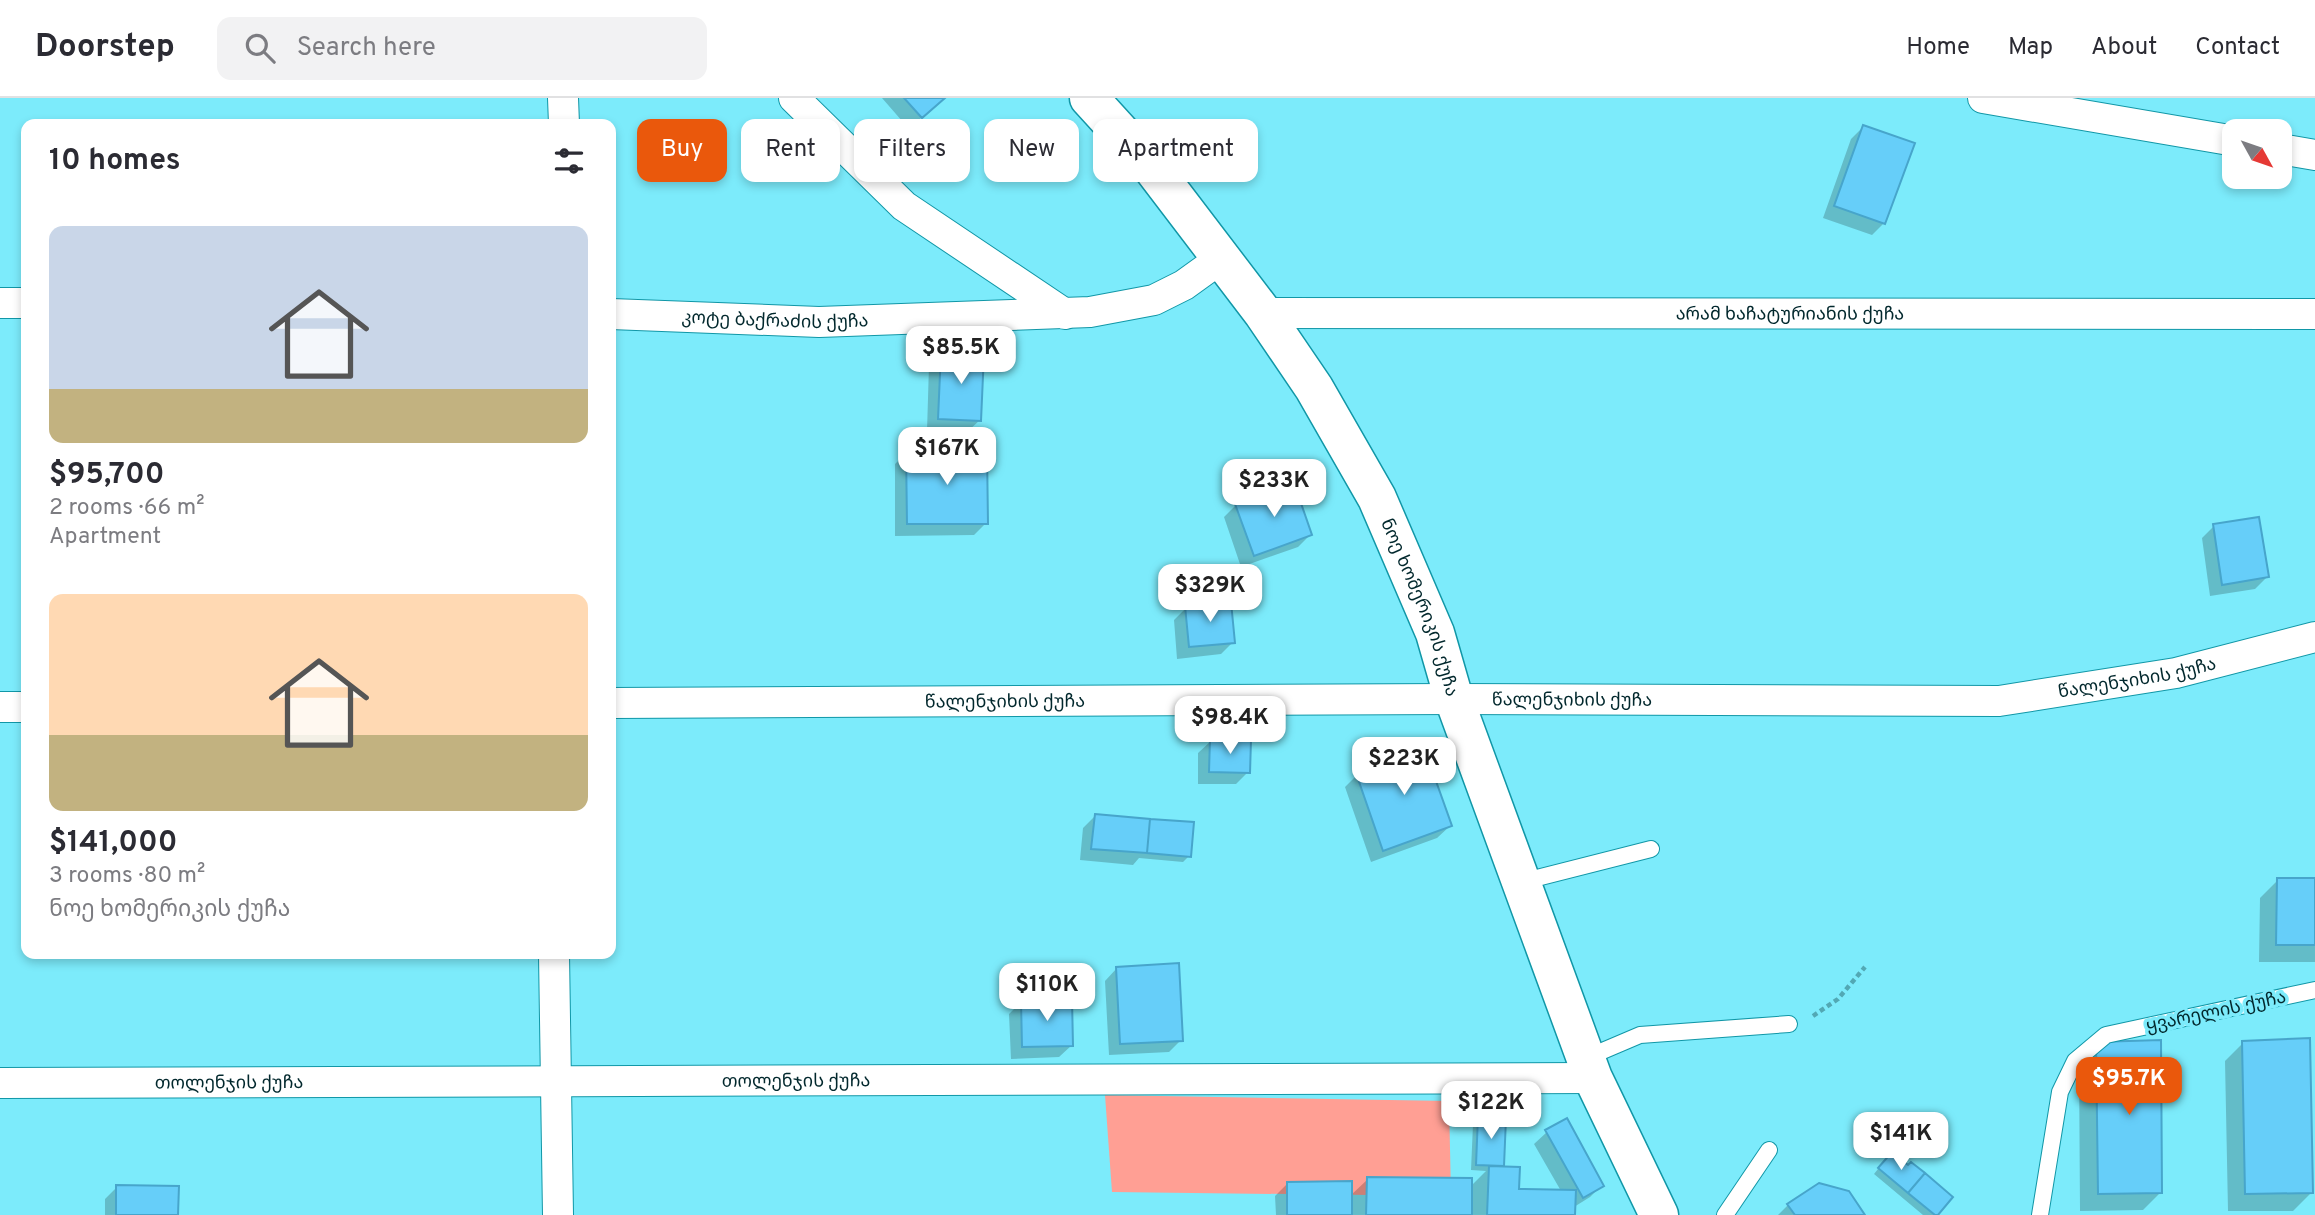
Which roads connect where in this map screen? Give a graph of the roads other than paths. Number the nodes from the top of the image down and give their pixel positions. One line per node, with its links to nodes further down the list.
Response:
1 (563, 98): 6 (street)
2 (794, 98): 15 (street)
3 (1089, 98): 10 (street, ნოე ხომერიკის ქუჩა)
4 (1983, 98): 5 (street)
5 (2092, 107): 7 (street)
6 (564, 119)
7 (2222, 138)
8 (2292, 151): 9 (street)
9 (2315, 155)
10 (1220, 259): 13 (street, ნოე ხომერიკის ქუჩა); 15 (street, კოტე ბაქრაძის ქუჩა)
11 (0, 303): 12 (street)
12 (21, 303)
13 (1263, 313): 16 (street, არამ ხაჩატურიანის ქუჩა); 18 (street, ნოე ხომერიკის ქუჩა)
14 (616, 314): 15 (street, კოტე ბაქრაძის ქუჩა)
15 (1065, 314)
16 (2315, 314)
17 (2315, 637): 18 (street, წალენჯიხის ქუჩა)
18 (1454, 699): 19 (street, წალენჯიხის ქუჩა); 23 (street, ნოე ხომერიკის ქუჩა)
19 (616, 703)
20 (0, 707): 21 (street)
21 (21, 707)
22 (1651, 849): 23 (lane)
23 (1521, 882): 27 (street, ნოე ხომერიკის ქუჩა)
24 (554, 959): 29 (street)
25 (2315, 990): 34 (lane, ყვარელის ქუჩა)
26 (1789, 1024): 27 (lane)
27 (1589, 1068): 29 (street, თოლენჯის ქუჩა); 32 (street, ნოე ხომერიკის ქუჩა)
28 (0, 1083): 29 (street, თოლენჯის ქუჩა)
29 (555, 1083): 31 (street)
30 (1769, 1150): 33 (lane)
31 (558, 1215)
32 (1659, 1215)
33 (1725, 1215)
34 (2040, 1215)

